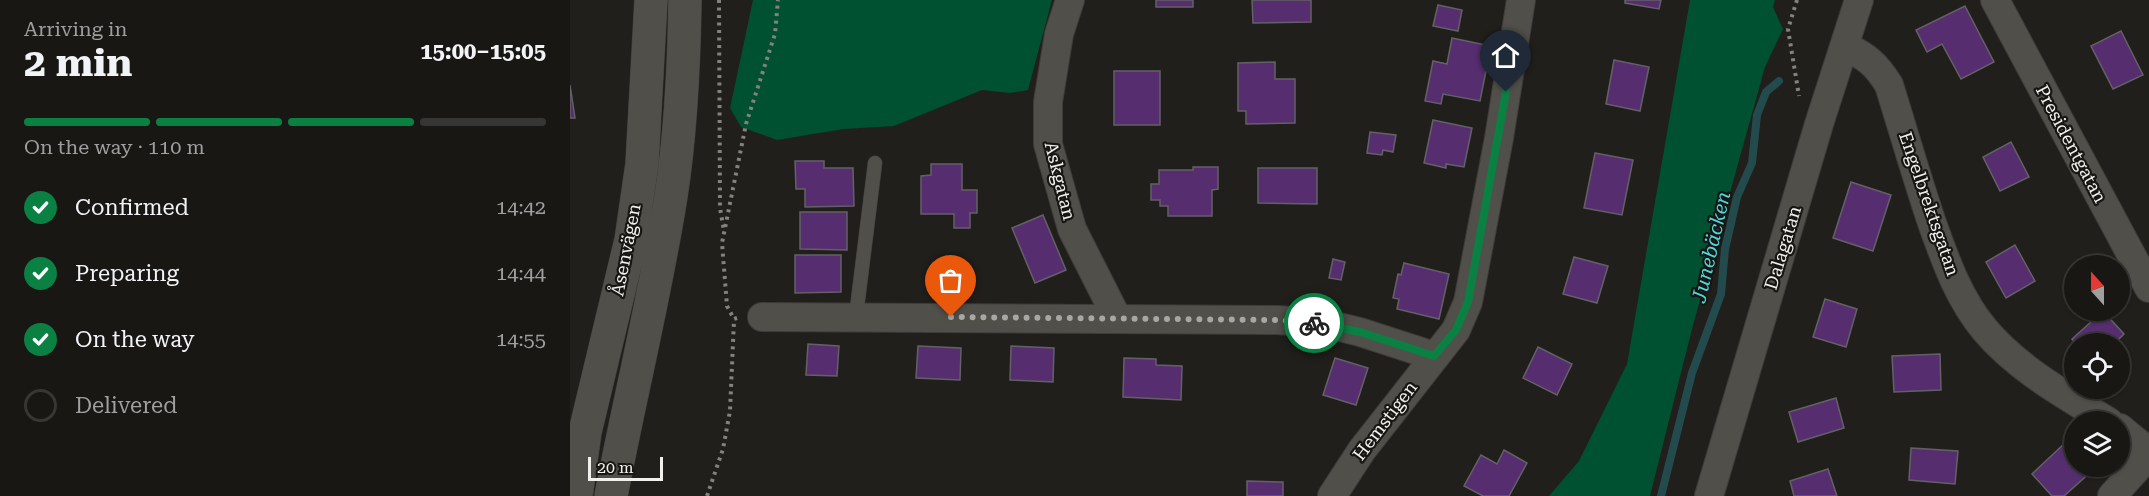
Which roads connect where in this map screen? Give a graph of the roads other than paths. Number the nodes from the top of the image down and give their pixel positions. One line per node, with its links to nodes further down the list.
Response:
1 (651, 0): 17 (street, Åsenvägen)
2 (685, 0): 18 (street, Åsenvägen)
3 (1070, 0): 12 (street, Askgatan)
4 (1521, 0): 13 (street, Hemstigen)
5 (1859, 0): 7 (street, Dalagatan)
6 (1995, 0): 9 (street, Presidentgatan)
7 (1845, 46): 14 (street, Engelbrektsgatan); 20 (street, Dalagatan)
8 (875, 163): 10 (lane)
9 (2149, 288)
10 (856, 316): 11 (street); 12 (street)
11 (748, 318)
12 (1117, 318): 13 (street)
13 (1434, 356): 19 (street, Hemstigen)
14 (2091, 411)
15 (2130, 437): 16 (street)
16 (2149, 453): 21 (street)
17 (576, 496)
18 (611, 496)
19 (1332, 496)
20 (1709, 496)
21 (2112, 496)

